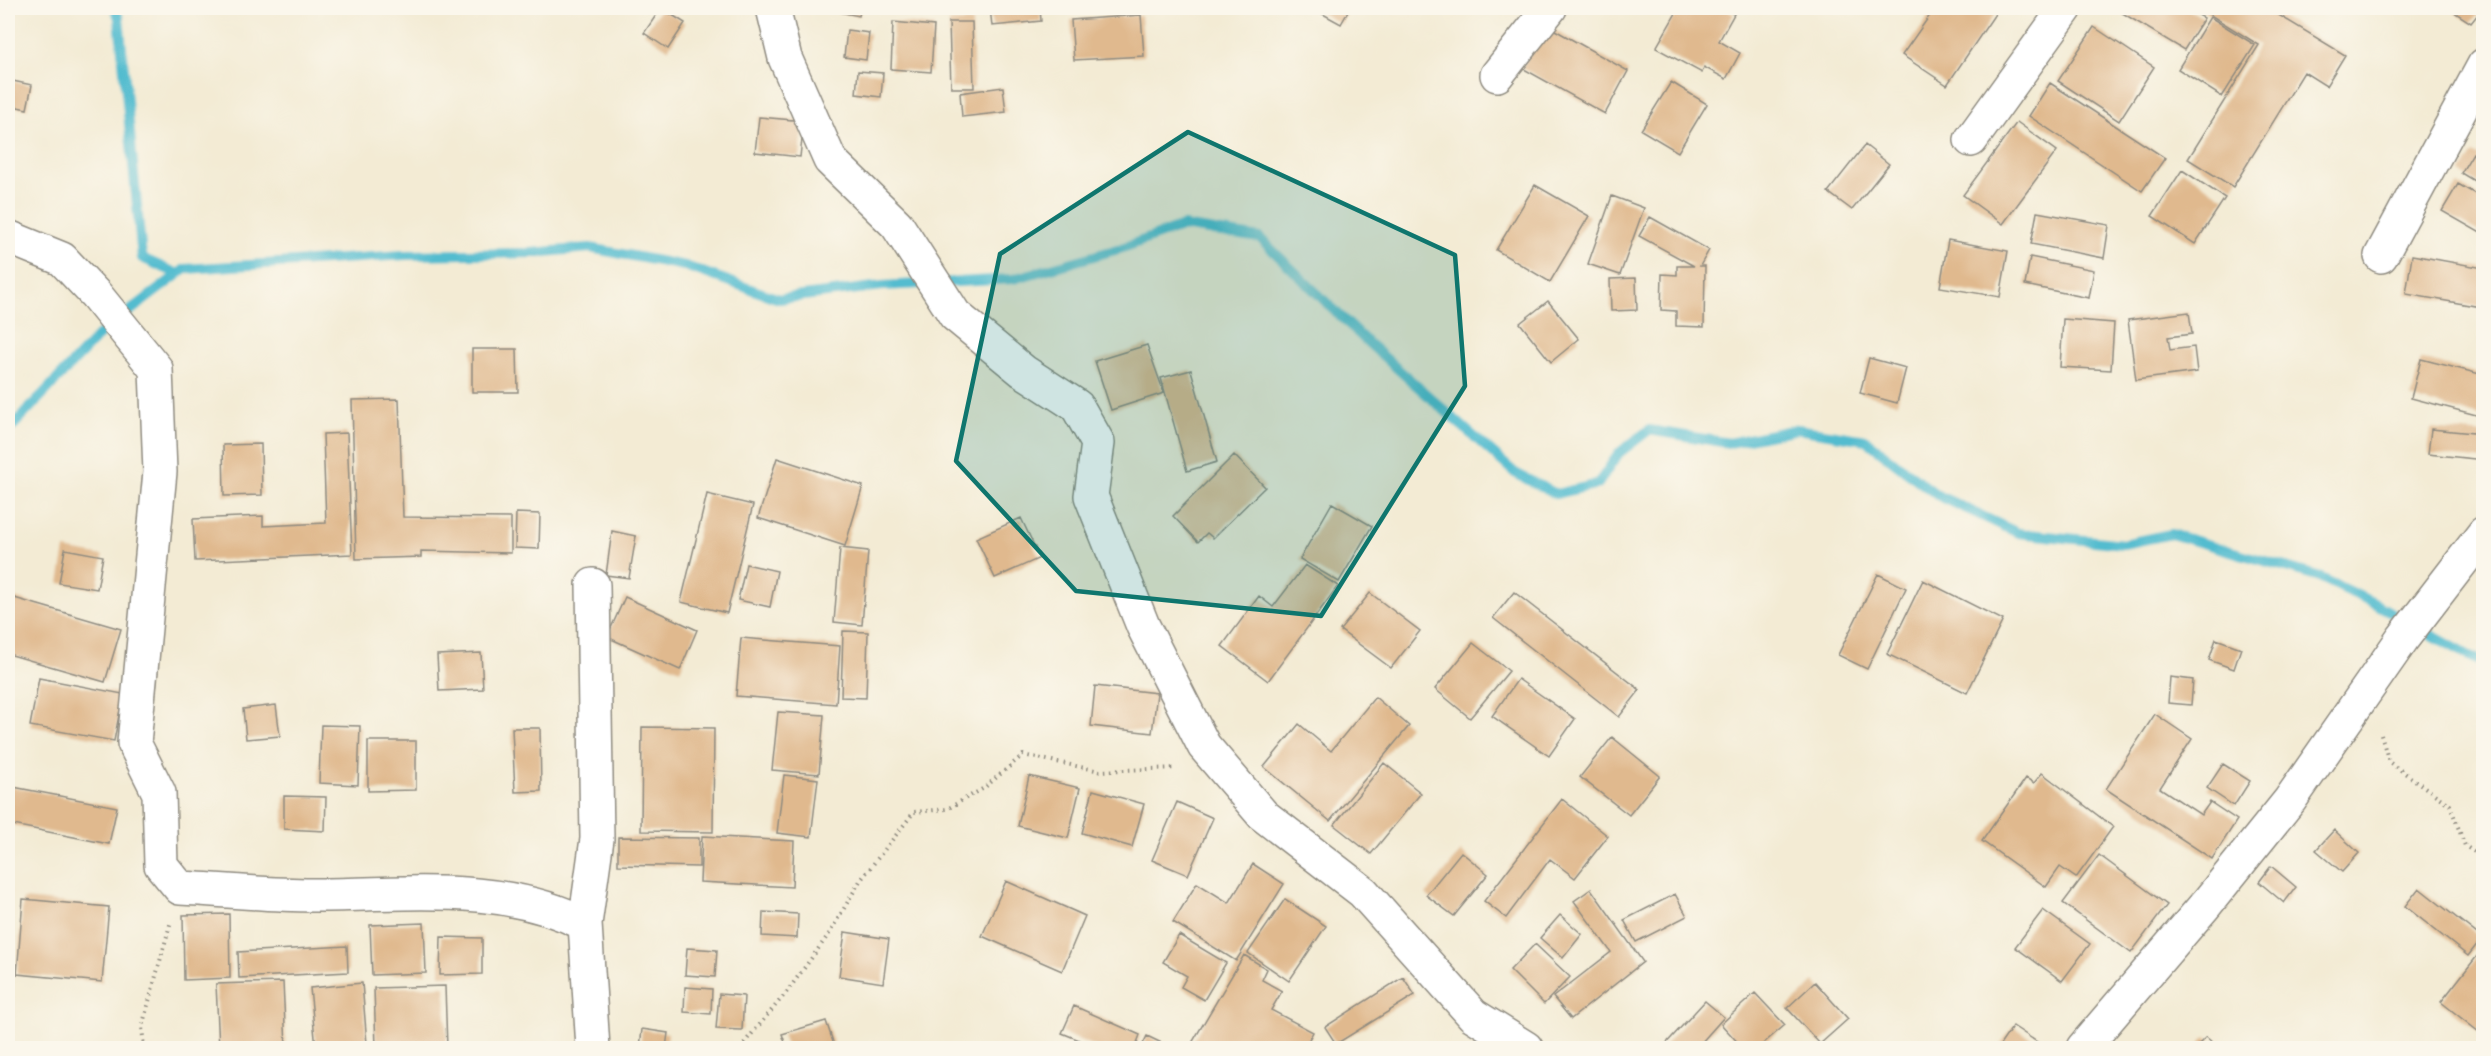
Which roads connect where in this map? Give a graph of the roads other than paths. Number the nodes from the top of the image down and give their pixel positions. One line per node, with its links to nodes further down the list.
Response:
1 (773, 8): 13 (street)
2 (1550, 8): 5 (street)
3 (2066, 8): 6 (street)
4 (2484, 65): 8 (street)
5 (1497, 75)
6 (1971, 140)
7 (8, 237): 11 (street)
8 (2380, 256)
9 (2484, 533): 14 (street)
10 (593, 585): 11 (street)
11 (585, 924): 12 (street)
12 (593, 1048)
13 (1526, 1048)
14 (2083, 1048)

